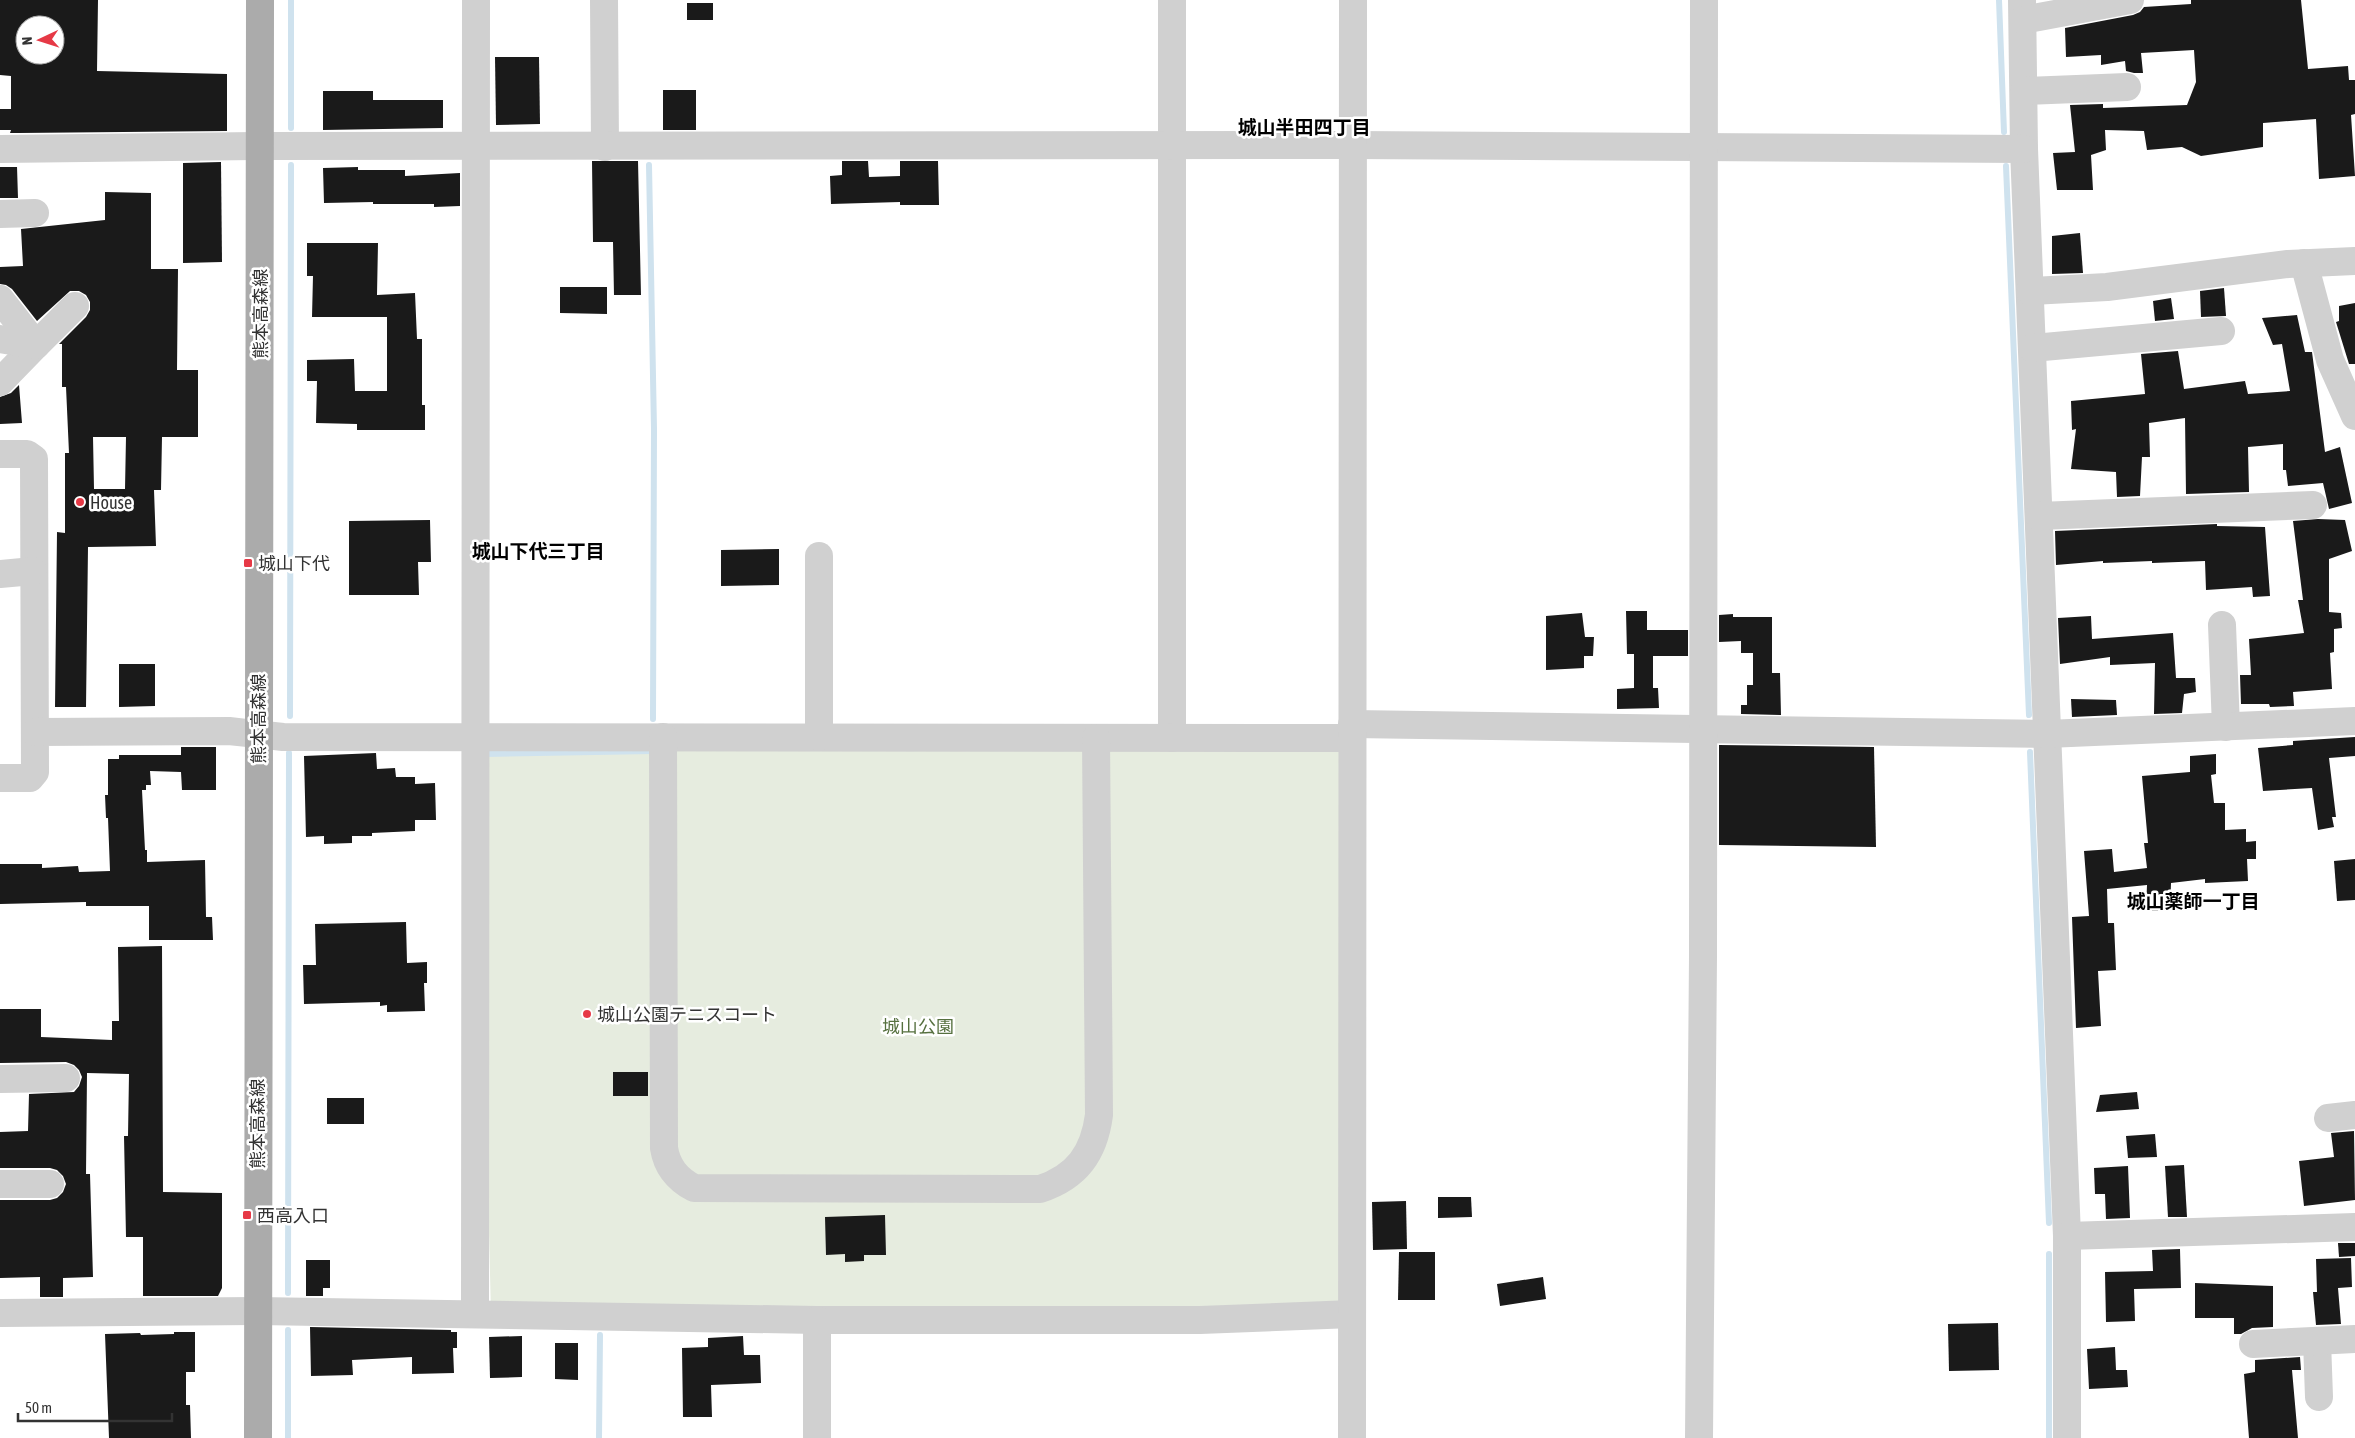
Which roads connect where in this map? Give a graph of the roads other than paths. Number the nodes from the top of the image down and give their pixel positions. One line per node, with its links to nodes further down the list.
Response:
1 (260, 0): 12 (main road, 熊本高森線)
2 (476, 0): 14 (street)
3 (604, 0): 15 (street)
4 (1172, 0): 13 (street)
5 (1353, 0): 11 (street)
6 (1704, 0): 16 (street)
7 (2130, 0): 8 (street)
8 (2022, 10): 10 (street)
9 (2128, 87): 10 (street)
10 (2024, 91): 18 (street)
11 (1351, 145): 13 (street); 16 (street); 42 (street)
12 (261, 146): 14 (street); 17 (street); 44 (main road, 熊本高森線)
13 (1173, 146): 15 (street); 50 (street)
14 (474, 147): 15 (street); 46 (street)
15 (605, 147)
16 (1704, 147): 18 (street); 41 (street)
17 (0, 149)
18 (2024, 149): 23 (street)
19 (34, 213): 20 (street)
20 (0, 214)
21 (2355, 261): 22 (street)
22 (2304, 263): 23 (street); 31 (street)
23 (2030, 291): 29 (street)
24 (0, 299): 28 (street)
25 (75, 306): 28 (street)
26 (2221, 331): 29 (street)
27 (0, 339): 28 (street)
28 (36, 345): 30 (street)
29 (2032, 348): 34 (street)
30 (0, 382)
31 (2355, 416)
32 (0, 454): 36 (street)
33 (2313, 505): 34 (street)
34 (2039, 516): 45 (street)
35 (819, 556): 48 (street)
36 (33, 572): 37 (street); 43 (street)
37 (0, 574)
38 (2222, 625): 40 (street)
39 (2355, 721): 40 (street)
40 (2226, 727): 45 (street)
41 (1703, 729): 42 (street); 45 (street); 72 (street)
42 (1352, 731): 50 (street); 63 (street)
43 (35, 732): 44 (street); 51 (street)
44 (258, 734): 46 (street); 60 (main road, 熊本高森線)
45 (2047, 734): 59 (street)
46 (477, 737): 47 (street); 62 (street)
47 (663, 737): 48 (street); 49 (street)
48 (819, 737): 49 (street)
49 (1096, 738): 50 (street)
50 (1172, 738)
51 (0, 778)
52 (0, 1078): 53 (street)
53 (66, 1078)
54 (2355, 1115): 55 (street)
55 (2328, 1118)
56 (0, 1184): 57 (street)
57 (50, 1184)
58 (2355, 1227): 59 (street)
59 (2067, 1236): 73 (street)
60 (257, 1310): 61 (street); 62 (street); 69 (main road, 熊本高森線)
61 (0, 1313)
62 (475, 1314): 64 (street)
63 (1352, 1314): 64 (street); 71 (street)
64 (816, 1320): 70 (street)
65 (2355, 1339): 66 (street)
66 (2316, 1341): 67 (street); 68 (street)
67 (2253, 1344)
68 (2319, 1397)
69 (258, 1438)
70 (818, 1438)
71 (1352, 1438)
72 (1699, 1438)
73 (2067, 1438)

